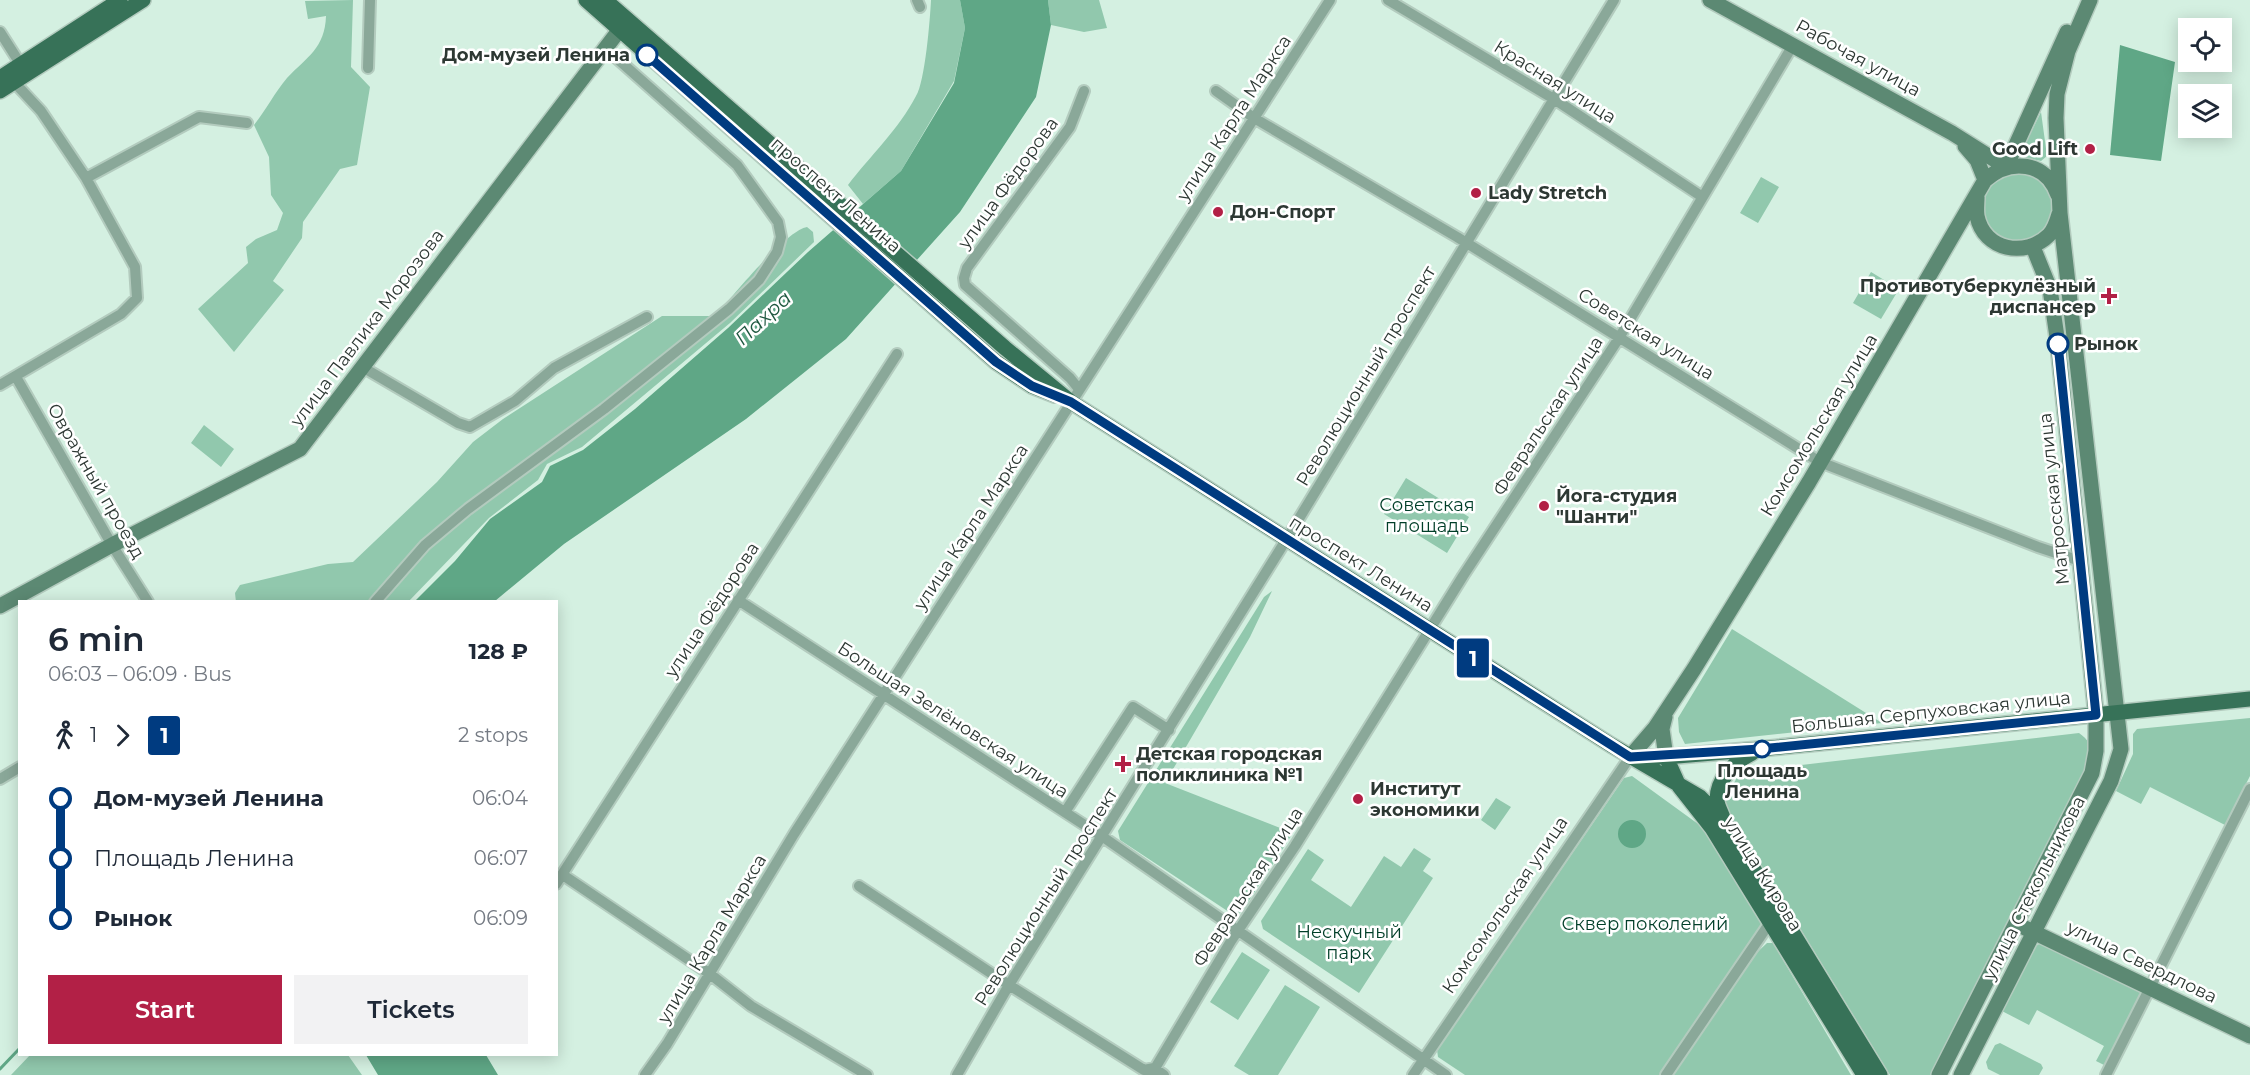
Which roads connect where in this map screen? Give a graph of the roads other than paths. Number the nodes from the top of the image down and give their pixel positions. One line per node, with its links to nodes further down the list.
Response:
1 (120, 0): 15 (main road)
2 (143, 0): 17 (main road)
3 (370, 0): 16 (street)
4 (586, 0): 11 (main road, проспект Ленина)
5 (1330, 0): 22 (street, улица Карла Маркса)
6 (1388, 0): 21 (street, Красная улица)
7 (1614, 0): 21 (street, Революционный проспект)
8 (1710, 0): 13 (main road, Рабочая улица)
9 (2089, 0): 25 (main road); 30 (main road)
10 (613, 3): 11 (main road, проспект Ленина)
11 (623, 25): 14 (main road, улица Павлика Морозова); 39 (main road, проспект Ленина); 39 (main road, проспект Ленина)
12 (0, 32): 15 (street)
13 (1793, 45): 24 (main road, Рабочая улица); 28 (street, Февральская улица)
14 (604, 47): 36 (main road, улица Павлика Морозова); 45 (street)
15 (21, 65): 17 (main road)
16 (368, 68)
17 (7, 80): 18 (main road); 26 (street)
18 (0, 91)
19 (1084, 91): 39 (street, улица Фёдорова)
20 (1216, 91): 22 (street, Советская улица)
21 (1554, 99): 28 (street, Красная улица); 31 (street, Революционный проспект)
22 (1254, 118): 31 (street, Советская улица); 39 (street, улица Карла Маркса)
23 (247, 123): 26 (street)
24 (1955, 135): 25 (main road, Рабочая улица); 27 (main road, Рабочая улица)
25 (2006, 167): 27 (main road); 30 (main road)
26 (86, 178): 37 (street)
27 (1985, 180): 29 (main road, Комсомольская улица)
28 (1701, 196): 34 (street, Февральская улица)
29 (1977, 197): 32 (main road); 40 (main road, Комсомольская улица)
30 (2060, 205): 32 (main road); 51 (main road, Матросская улица)
31 (1467, 243): 34 (street, Советская улица); 41 (street, Революционный проспект)
32 (2033, 247): 43 (main road, Матросская улица)
33 (647, 317): 36 (street)
34 (1619, 338): 40 (street, Советская улица); 48 (street, Февральская улица)
35 (897, 354): 46 (street, улица Фёдорова)
36 (364, 368): 42 (main road, улица Павлика Морозова)
37 (16, 377): 38 (street); 42 (street, Овражный проезд)
38 (0, 385)
39 (1075, 395): 41 (main road, проспект Ленина); 49 (street, улица Карла Маркса)
40 (1820, 462): 43 (street, Советская улица); 52 (main road, Комсомольская улица)
41 (1286, 540): 48 (main road, проспект Ленина); 54 (street, Революционный проспект)
42 (112, 545): 44 (street, Овражный проезд); 47 (main road, улица Павлика Морозова)
43 (2080, 561): 53 (main road, Матросская улица)
44 (147, 600)
45 (377, 600)
46 (738, 600): 49 (street, Большая Зелёновская улица); 66 (street, улица Фёдорова)
47 (0, 606)
48 (1430, 631): 57 (main road, проспект Ленина); 70 (street, Февральская улица)
49 (883, 695): 63 (street, Большая Зелёновская улица); 72 (street, улица Карла Маркса)
50 (2250, 699): 51 (main road, Большая Серпуховская улица)
51 (2118, 713): 53 (main road, Большая Серпуховская улица); 71 (main road, улица Стекольникова)
52 (1666, 714): 57 (main road, Комсомольская улица); 58 (main road)
53 (2096, 715): 55 (main road, Большая Серпуховская улица); 56 (main road, Матросская улица)
54 (1169, 730): 63 (street); 65 (street, Революционный проспект)
55 (1760, 749): 58 (main road); 64 (main road)
56 (2096, 751): 69 (main road, улица Стекольникова)
57 (1630, 757): 58 (main road); 61 (main road); 76 (street, Комсомольская улица)
58 (1666, 757): 61 (main road)
59 (18, 768): 60 (street)
60 (0, 778)
61 (1679, 786): 64 (main road, улица Кирова); 68 (main road, улица Кирова)
62 (2250, 789): 74 (street)
63 (1065, 812): 65 (street, Большая Зелёновская улица)
64 (1724, 820): 86 (main road, улица Кирова)
65 (1103, 837): 70 (street, Большая Зелёновская улица); 73 (street, Революционный проспект)
66 (560, 879): 72 (street)
67 (859, 886): 73 (street)
68 (1771, 921): 84 (street); 85 (main road, улица Кирова)
69 (2017, 924): 71 (main road, улица Свердлова); 87 (main road, улица Стекольникова)
70 (1238, 931): 76 (street, Большая Зелёновская улица); 77 (street, Февральская улица)
71 (2034, 932): 74 (main road, улица Свердлова); 88 (main road, улица Стекольникова)
72 (710, 974): 78 (street, улица Карла Маркса); 79 (street)
73 (1009, 985): 77 (street); 80 (street, Революционный проспект)
74 (2150, 988): 75 (main road, улица Свердлова); 89 (street)
75 (2250, 1036)
76 (1423, 1060): 82 (street, Комсомольская улица); 83 (street, Большая Зелёновская улица)
77 (1152, 1072): 81 (street)
78 (645, 1075)
79 (867, 1075)
80 (957, 1075)
81 (1164, 1075)
82 (1413, 1075)
83 (1446, 1075)
84 (1666, 1075)
85 (1864, 1075)
86 (1880, 1075)
87 (1939, 1075)
88 (1961, 1075)
89 (2106, 1075)

